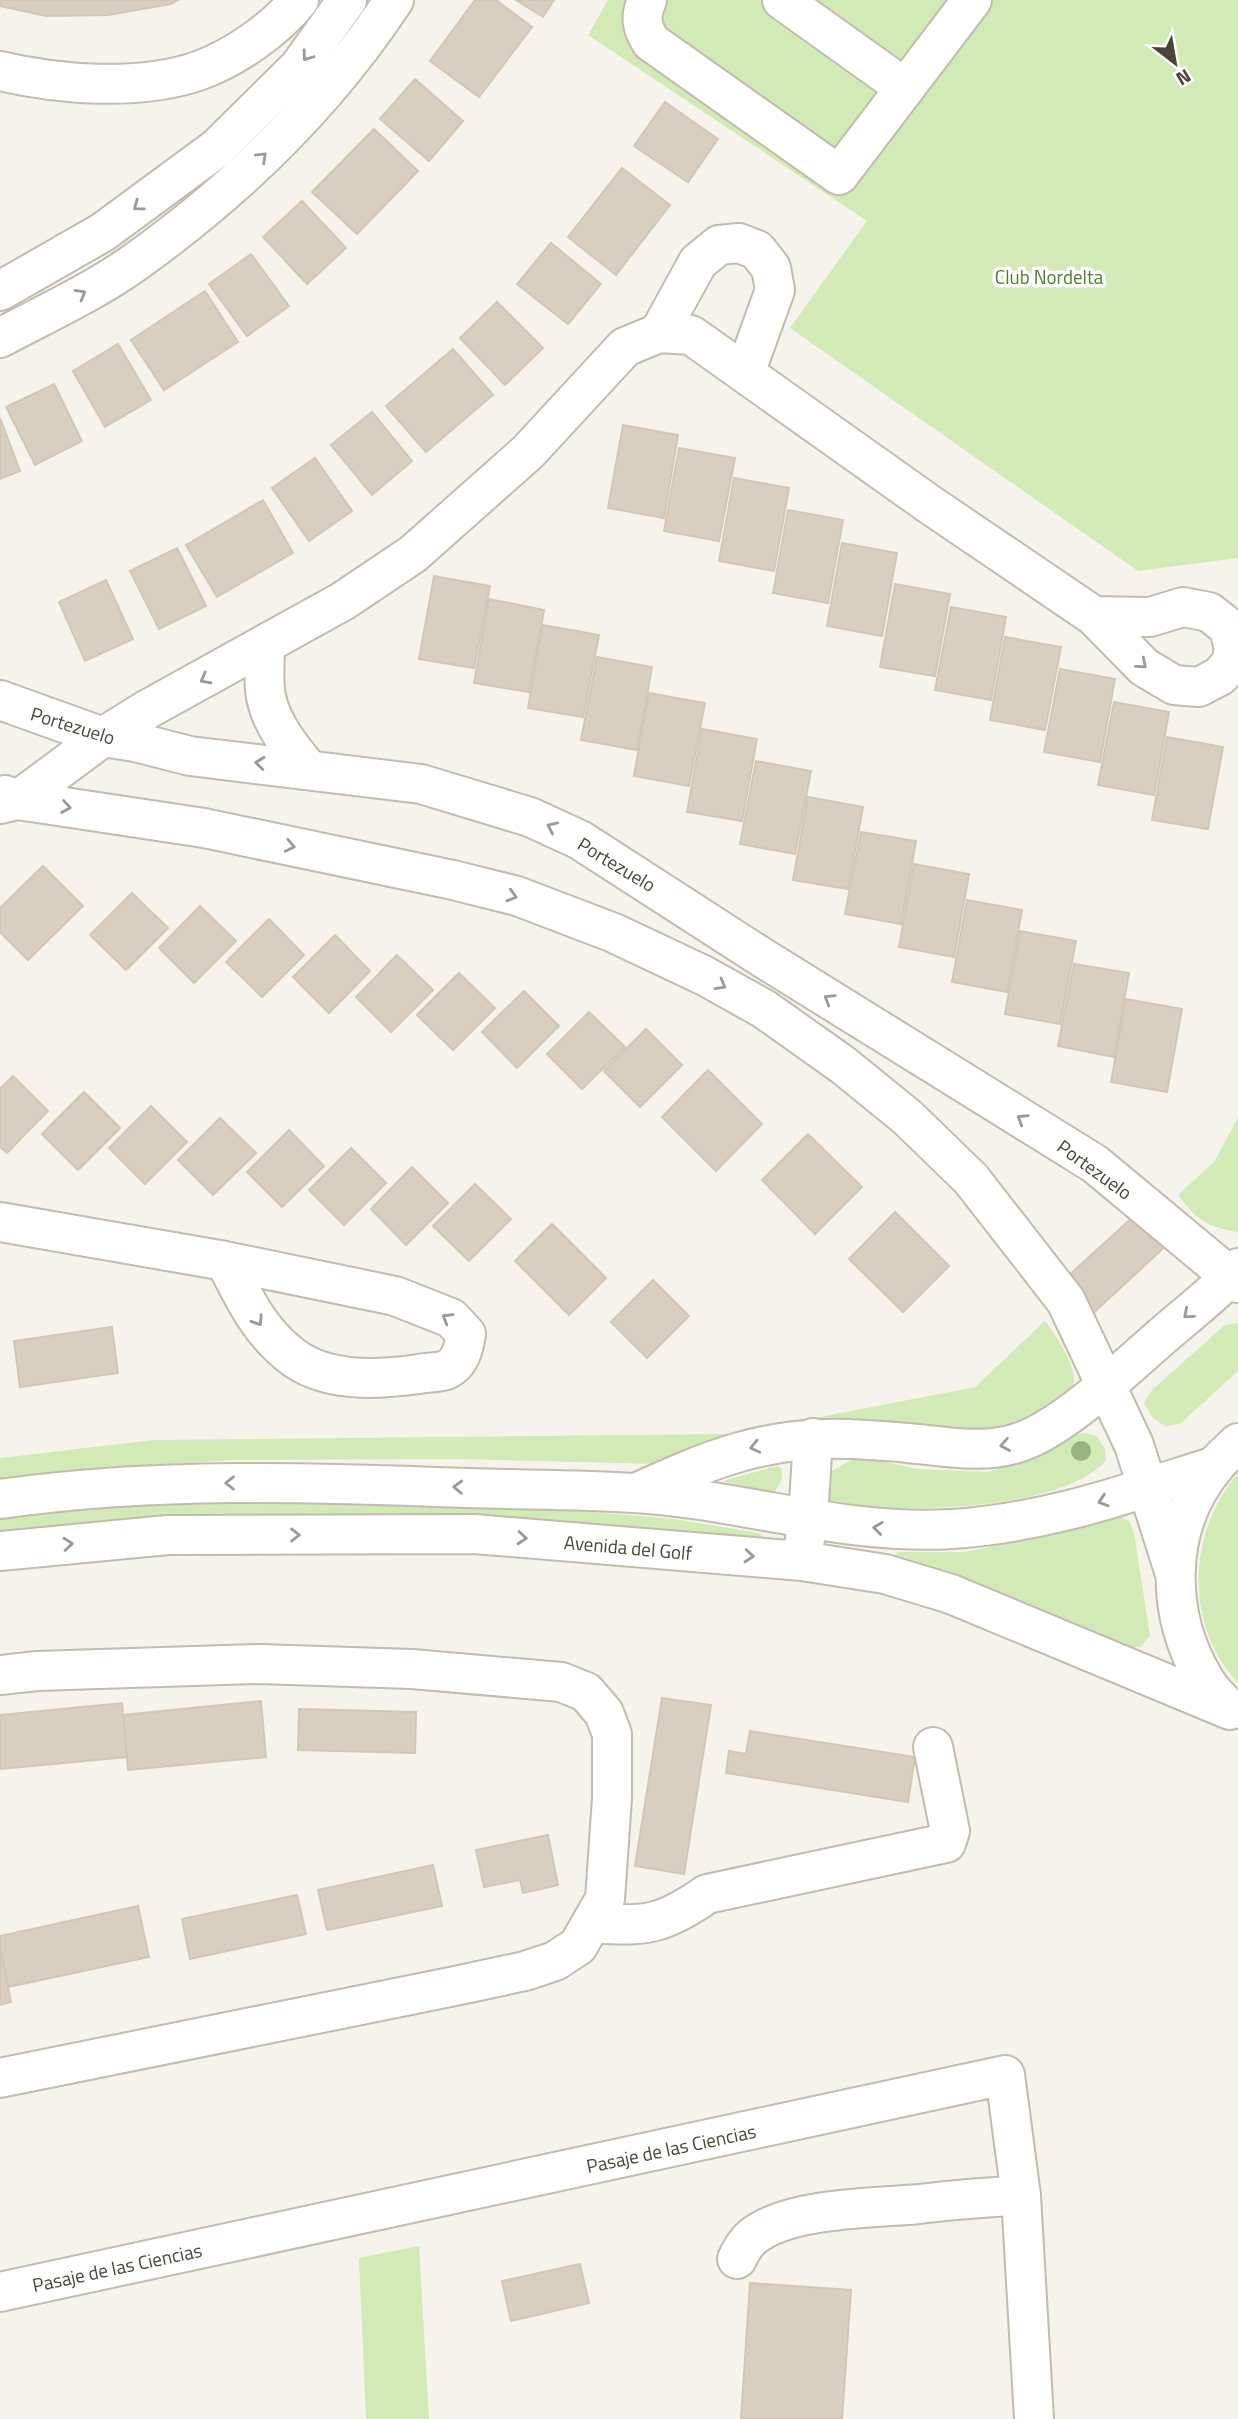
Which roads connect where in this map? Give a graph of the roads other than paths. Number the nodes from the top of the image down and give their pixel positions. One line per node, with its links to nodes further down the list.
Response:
1 (299, 0): 7 (street)
2 (647, 0): 8 (street)
3 (782, 0): 8 (street)
4 (972, 0): 8 (street)
5 (343, 1): 6 (street); 9 (street, one-way to 9)
6 (386, 13): 10 (street, one-way to 6)
7 (0, 71)
8 (905, 88)
9 (9, 286): 10 (street)
10 (41, 316): 12 (street)
11 (659, 333): 13 (street); 13 (street); 15 (street)
12 (0, 338)
13 (745, 373): 14 (street)
14 (1094, 616)
15 (265, 646): 17 (street, one-way to 17); 18 (street)
16 (0, 700): 17 (street, Portezuelo)
17 (103, 737): 18 (street, Portezuelo, one-way to 17); 19 (street)
18 (308, 769): 22 (street, Portezuelo, one-way to 18)
19 (4, 807): 23 (street, one-way to 23)
20 (0, 1222): 21 (street)
21 (225, 1261): 21 (street, one-way to 21)
22 (1235, 1276): 23 (street, one-way to 23)
23 (1106, 1384): 24 (street, one-way to 24); 26 (street)
24 (813, 1438): 27 (street, one-way to 27); 29 (street)
25 (1226, 1455): 26 (street); 32 (street)
26 (1147, 1487): 29 (street, one-way to 29); 32 (street)
27 (636, 1493): 28 (street, one-way to 28); 29 (street)
28 (0, 1499)
29 (808, 1519): 31 (street)
30 (0, 1551): 31 (street, Avenida del Golf, one-way to 31)
31 (802, 1561): 34 (street, Avenida del Golf)
32 (1174, 1574): 34 (street)
33 (0, 1675): 36 (street)
34 (1234, 1713)
35 (933, 1747): 36 (street)
36 (592, 1923): 37 (street)
37 (0, 2078)
38 (1021, 2196): 39 (street); 40 (street, Pasaje de las Ciencias); 41 (street, Pasaje de las Ciencias)
39 (737, 2259)
40 (0, 2292)
41 (1034, 2419)

